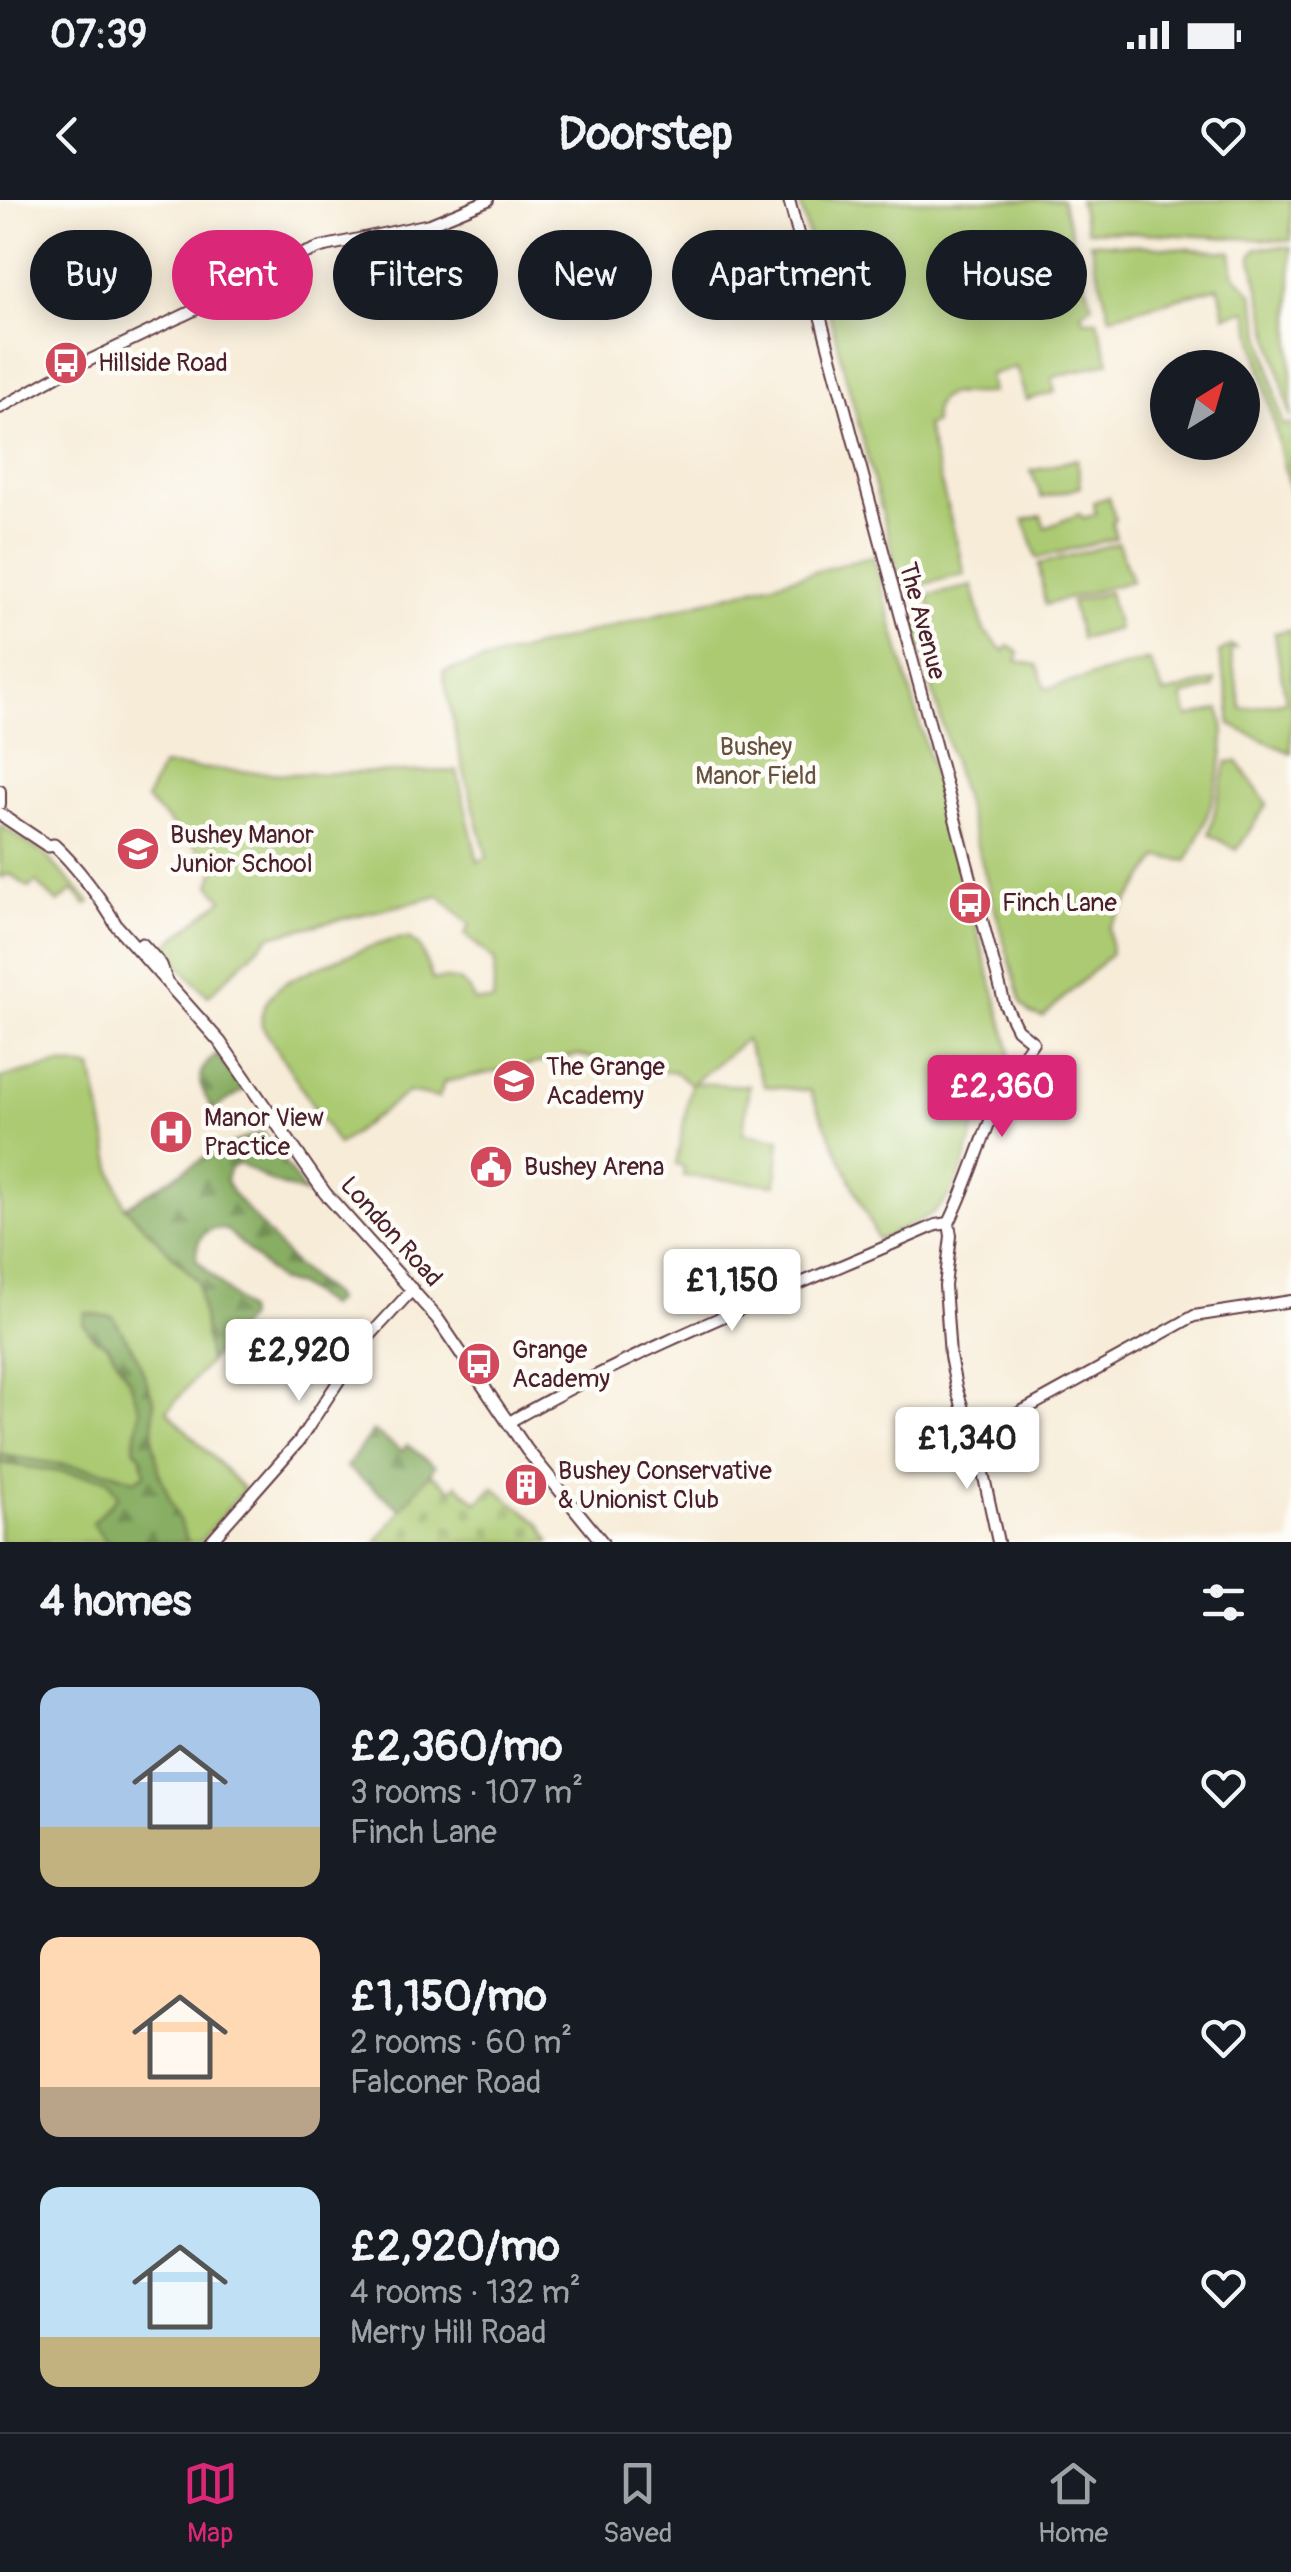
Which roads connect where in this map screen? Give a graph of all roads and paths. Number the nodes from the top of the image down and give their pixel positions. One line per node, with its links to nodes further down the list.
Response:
1 (488, 200): 3 (street)
2 (789, 200): 7 (street, The Avenue)
3 (0, 408)
4 (0, 791): 5 (street)
5 (0, 804)
6 (0, 814): 8 (main road, London Road)
7 (948, 1223): 10 (street); 11 (street)
8 (413, 1288): 10 (main road, London Road); 12 (street)
9 (1291, 1300): 11 (street)
10 (509, 1422): 13 (main road, London Road)
11 (973, 1433): 14 (street)
12 (210, 1542)
13 (602, 1542)
14 (998, 1542)

